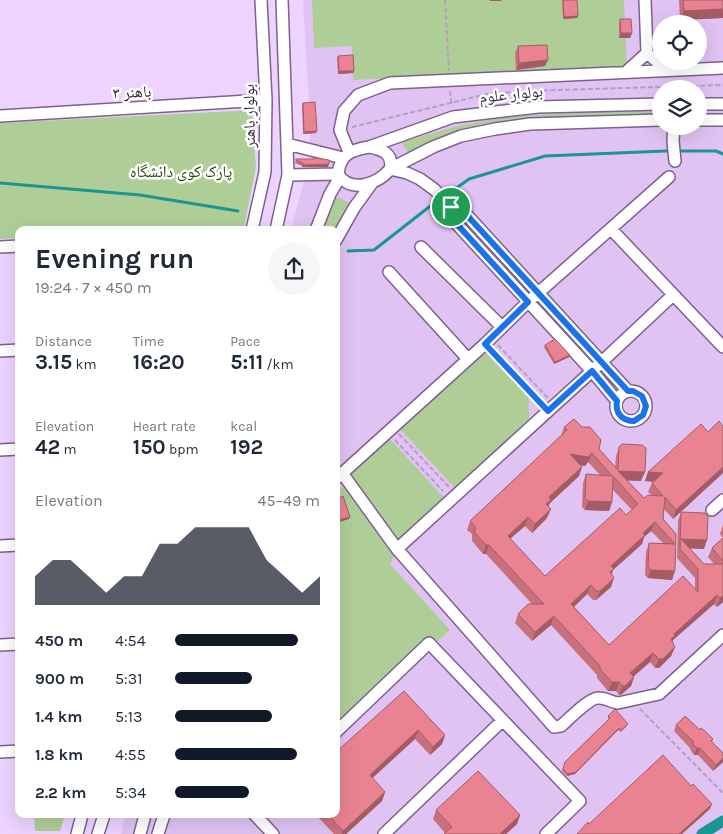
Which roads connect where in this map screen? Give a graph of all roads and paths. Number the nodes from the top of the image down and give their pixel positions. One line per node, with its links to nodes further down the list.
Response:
1 (261, 0): 10 (street, بولوار باهنر)
2 (282, 0): 19 (street)
3 (646, 0): 4 (street)
4 (648, 53): 5 (street); 9 (street)
5 (652, 57)
6 (723, 68): 7 (street)
7 (707, 69)
8 (667, 70): 9 (street)
9 (626, 72): 21 (street)
10 (266, 100): 14 (street, باهنر ۳); 29 (street, بولوار باهنر)
11 (652, 104): 20 (street, بولوار علوم)
12 (707, 104): 13 (street)
13 (723, 104)
14 (0, 116)
15 (652, 120): 23 (street, بولوار علوم)
16 (707, 120): 17 (street)
17 (723, 120)
18 (673, 135): 22 (street)
19 (287, 144): 21 (street); 24 (street)
20 (369, 147): 21 (street); 23 (street)
21 (346, 155): 25 (street)
22 (675, 161)
23 (390, 169): 27 (street); 28 (street)
24 (288, 175): 25 (street); 30 (street)
25 (339, 175): 27 (street); 31 (street)
26 (669, 177): 32 (street)
27 (372, 183): 33 (street)
28 (451, 207): 38 (street); 40 (street)
29 (253, 226)
30 (277, 226)
31 (318, 226)
32 (611, 229): 38 (street); 39 (street)
33 (340, 233)
34 (0, 246): 35 (street)
35 (15, 246)
36 (421, 247): 41 (street)
37 (389, 272): 46 (street)
38 (538, 294): 40 (street); 47 (street)
39 (673, 295): 43 (street); 47 (street)
40 (528, 302): 41 (street); 48 (street)
41 (502, 327): 42 (street)
42 (488, 341): 46 (street); 51 (path); 51 (path)
43 (723, 347)
44 (15, 350): 45 (street)
45 (0, 351)
46 (468, 359): 52 (street)
47 (602, 362): 48 (street); 49 (street)
48 (592, 371): 50 (street); 51 (street)
49 (628, 391): 50 (street); 50 (street)
50 (617, 401)
51 (551, 408): 57 (street)
52 (390, 429): 55 (street); 57 (path); 57 (path)
53 (15, 449): 54 (street)
54 (0, 450)
55 (340, 475)
56 (340, 477): 62 (street)
57 (453, 497): 62 (street)
58 (723, 500): 59 (street)
59 (712, 510)
60 (15, 545): 61 (street)
61 (0, 546)
62 (397, 549): 66 (street)
63 (723, 635): 66 (street)
64 (15, 644): 65 (street)
65 (0, 645)
66 (630, 699): 71 (path)
67 (503, 720): 68 (street); 82 (street); 83 (street)
68 (340, 728)
69 (0, 752): 70 (street)
70 (15, 752)
71 (723, 793)
72 (81, 818): 77 (street)
73 (103, 818): 78 (street)
74 (144, 818): 79 (street)
75 (163, 818): 80 (street)
76 (258, 818): 81 (street)
77 (77, 834)
78 (98, 834)
79 (140, 834)
80 (158, 834)
81 (273, 834)
82 (384, 834)
83 (546, 834)

